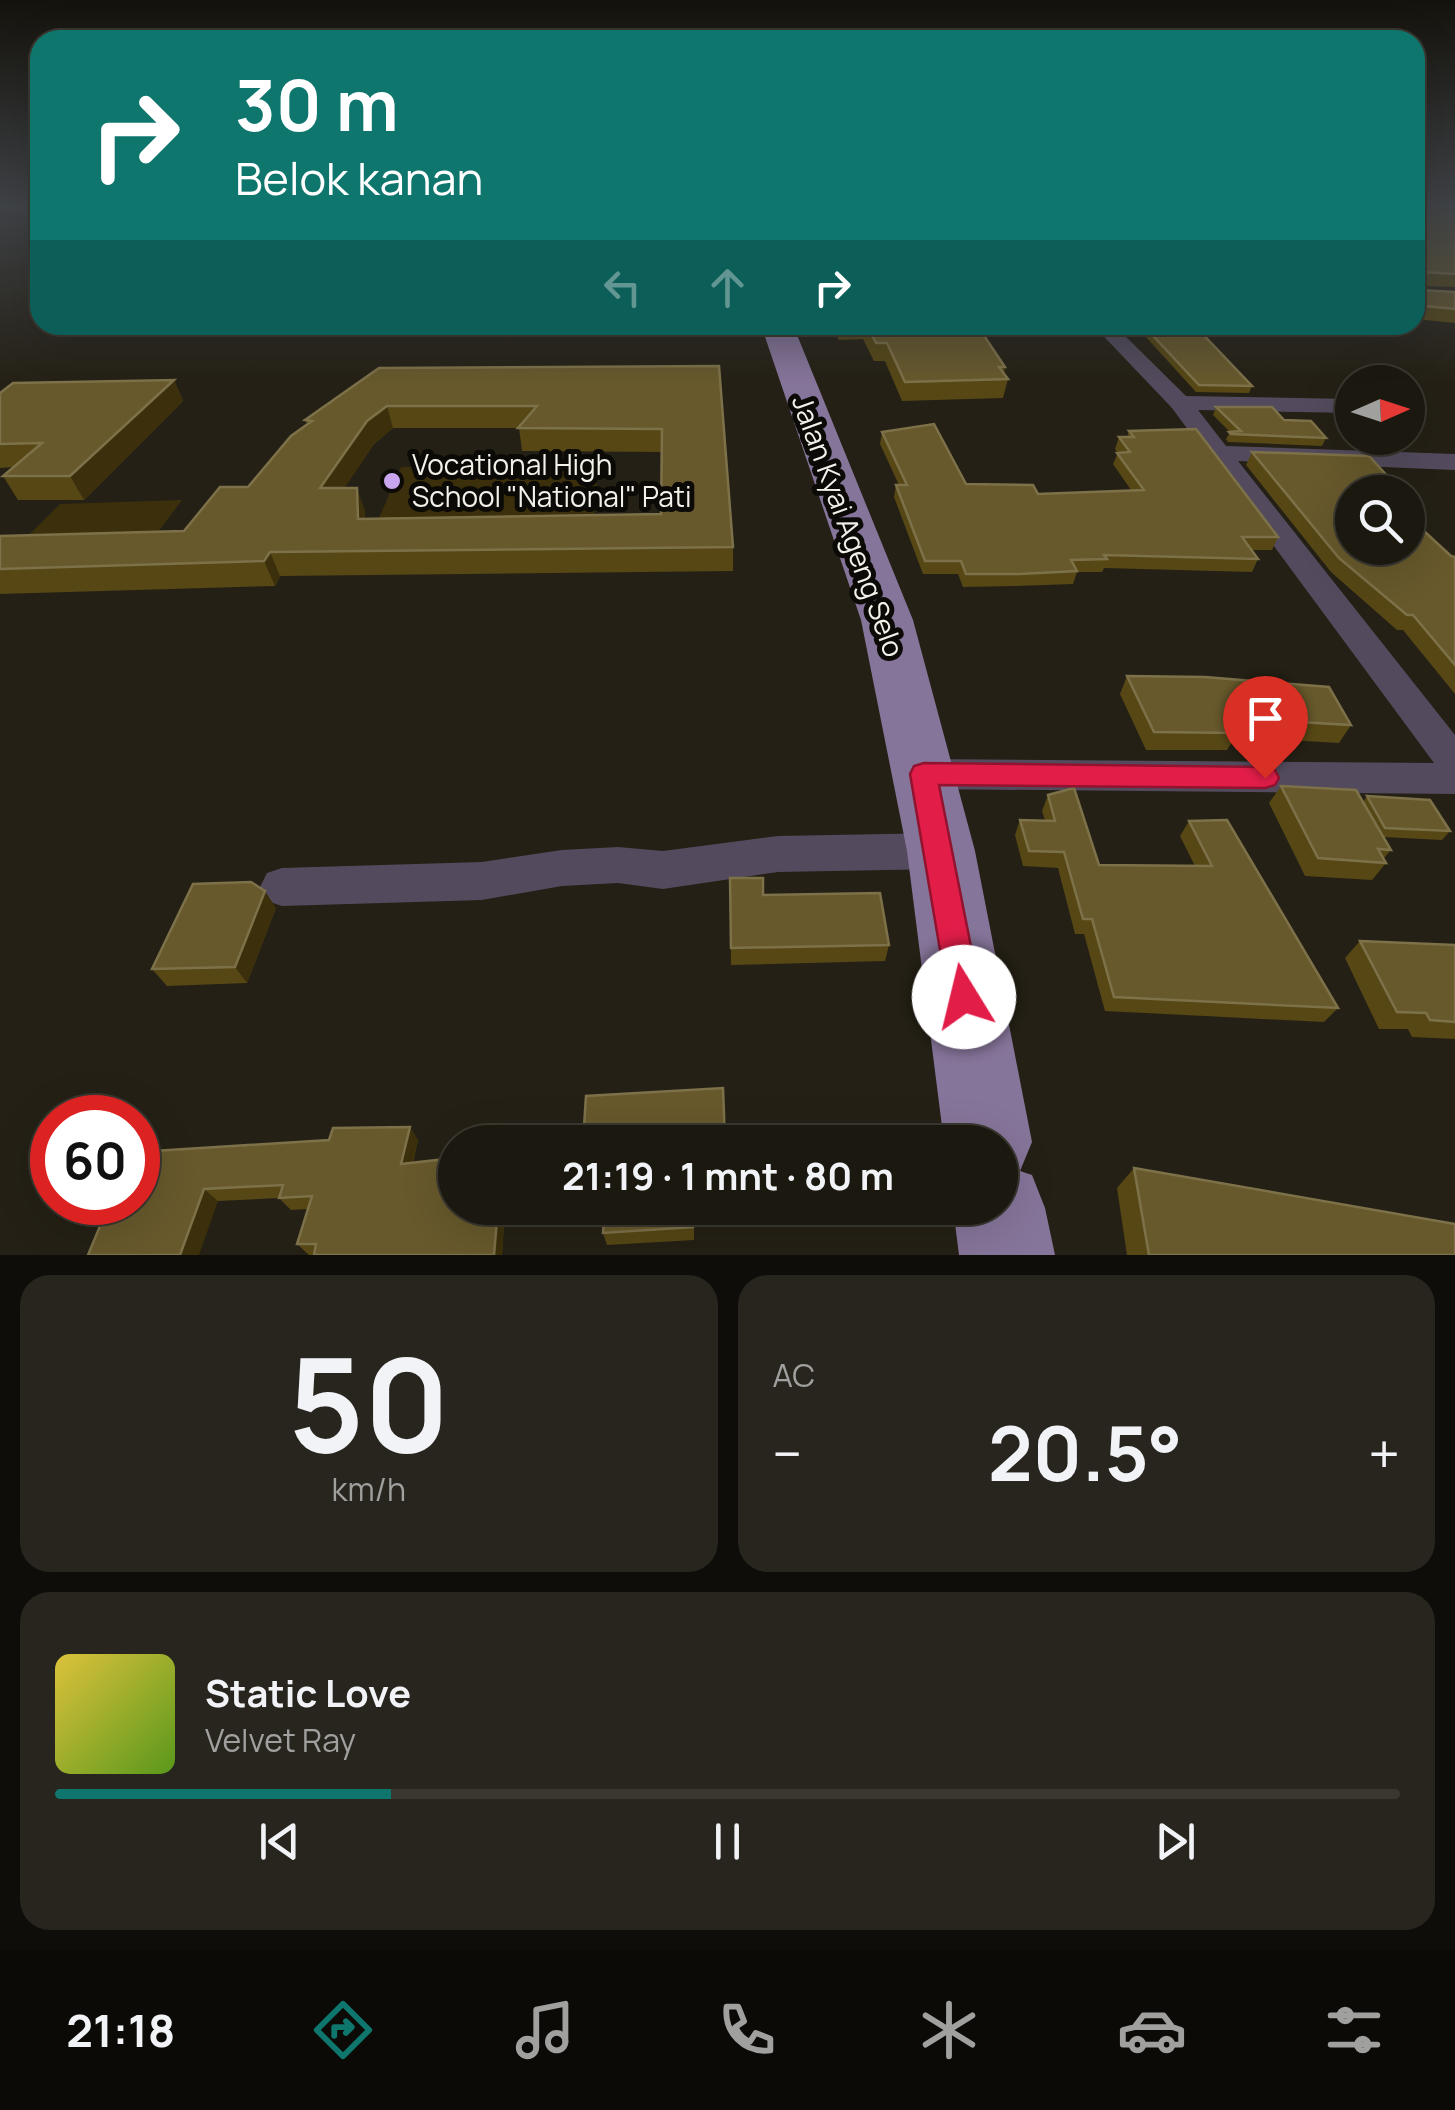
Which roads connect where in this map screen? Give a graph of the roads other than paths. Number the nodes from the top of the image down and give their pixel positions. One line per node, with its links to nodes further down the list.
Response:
1 (781, 335): 8 (main road, Jalan Kyai Ageng Selo)
2 (1114, 335): 3 (street)
3 (1180, 403): 4 (street); 5 (street)
4 (1335, 406)
5 (1218, 453): 6 (street); 7 (street)
6 (1455, 462)
7 (1455, 763)
8 (924, 774): 9 (street); 10 (main road, Jalan Kyai Ageng Selo)
9 (1455, 779)
10 (941, 851): 11 (street); 12 (main road, Jalan Kyai Ageng Selo)
11 (282, 887)
12 (985, 1125)
13 (1002, 1225): 14 (main road)
14 (1007, 1255)

